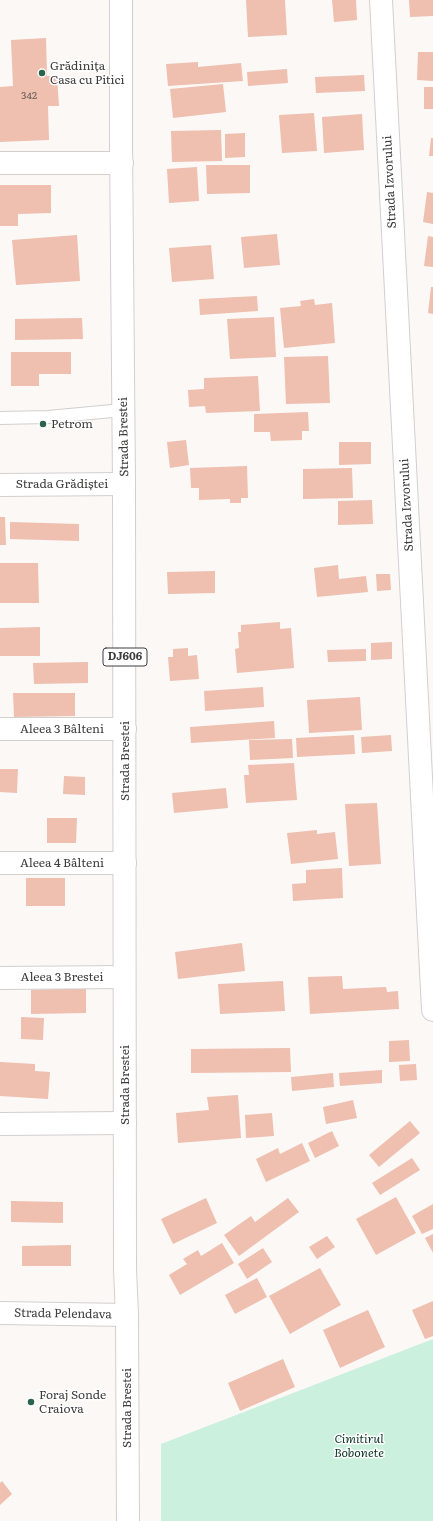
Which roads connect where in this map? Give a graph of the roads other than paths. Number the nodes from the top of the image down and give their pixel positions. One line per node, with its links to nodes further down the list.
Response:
1 (121, 0): 3 (street, Strada Brestei / DJ606)
2 (381, 0): 15 (street, Strada Izvorului)
3 (122, 163): 4 (street); 5 (street, Strada Brestei / DJ606)
4 (0, 164)
5 (123, 410): 6 (lane); 7 (street, Strada Brestei / DJ606)
6 (0, 418)
7 (124, 484): 8 (street, Strada Grădiștei); 10 (street, Strada Brestei / DJ606)
8 (0, 485)
9 (0, 729): 10 (street, Aleea 3 Bâlteni)
10 (125, 729): 12 (street, Strada Brestei / DJ606)
11 (0, 863): 12 (street, Aleea 4 Bâlteni)
12 (125, 863): 13 (street, Strada Brestei / DJ606)
13 (124, 977): 14 (street, Aleea 3 Brestei); 16 (street, Strada Brestei / DJ606)
14 (0, 978)
15 (433, 1010)
16 (125, 1123): 17 (street); 19 (street, Strada Brestei / DJ606)
17 (0, 1124)
18 (0, 1313): 19 (street, Strada Pelendava)
19 (127, 1315): 20 (street, Strada Brestei / DJ606)
20 (128, 1521)

